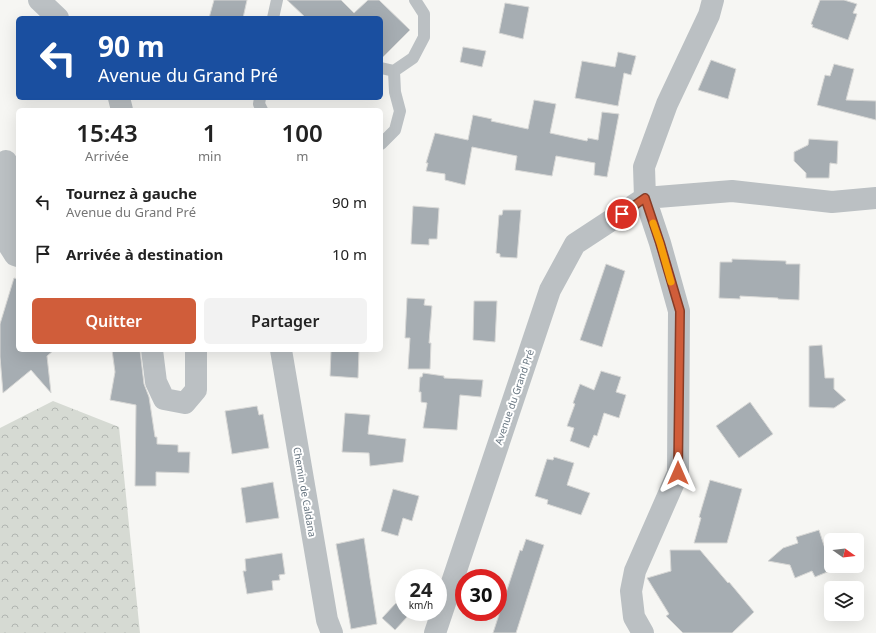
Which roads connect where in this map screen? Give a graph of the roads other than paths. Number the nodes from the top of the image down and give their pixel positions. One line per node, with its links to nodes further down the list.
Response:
1 (39, 0): 5 (street)
2 (277, 0): 6 (lane)
3 (415, 0): 8 (lane)
4 (714, 0): 11 (street)
5 (56, 16)
6 (273, 16)
7 (383, 68): 8 (lane)
8 (394, 71): 9 (lane)
9 (383, 142)
10 (8, 162): 13 (street)
11 (645, 198): 12 (street); 18 (street, Avenue du Grand Pré); 19 (street)
12 (876, 198)
13 (16, 255)
14 (152, 352): 15 (street)
15 (196, 352)
16 (281, 352): 17 (street, Chemin de Caldana)
17 (332, 633)
18 (435, 633)
19 (643, 633)

